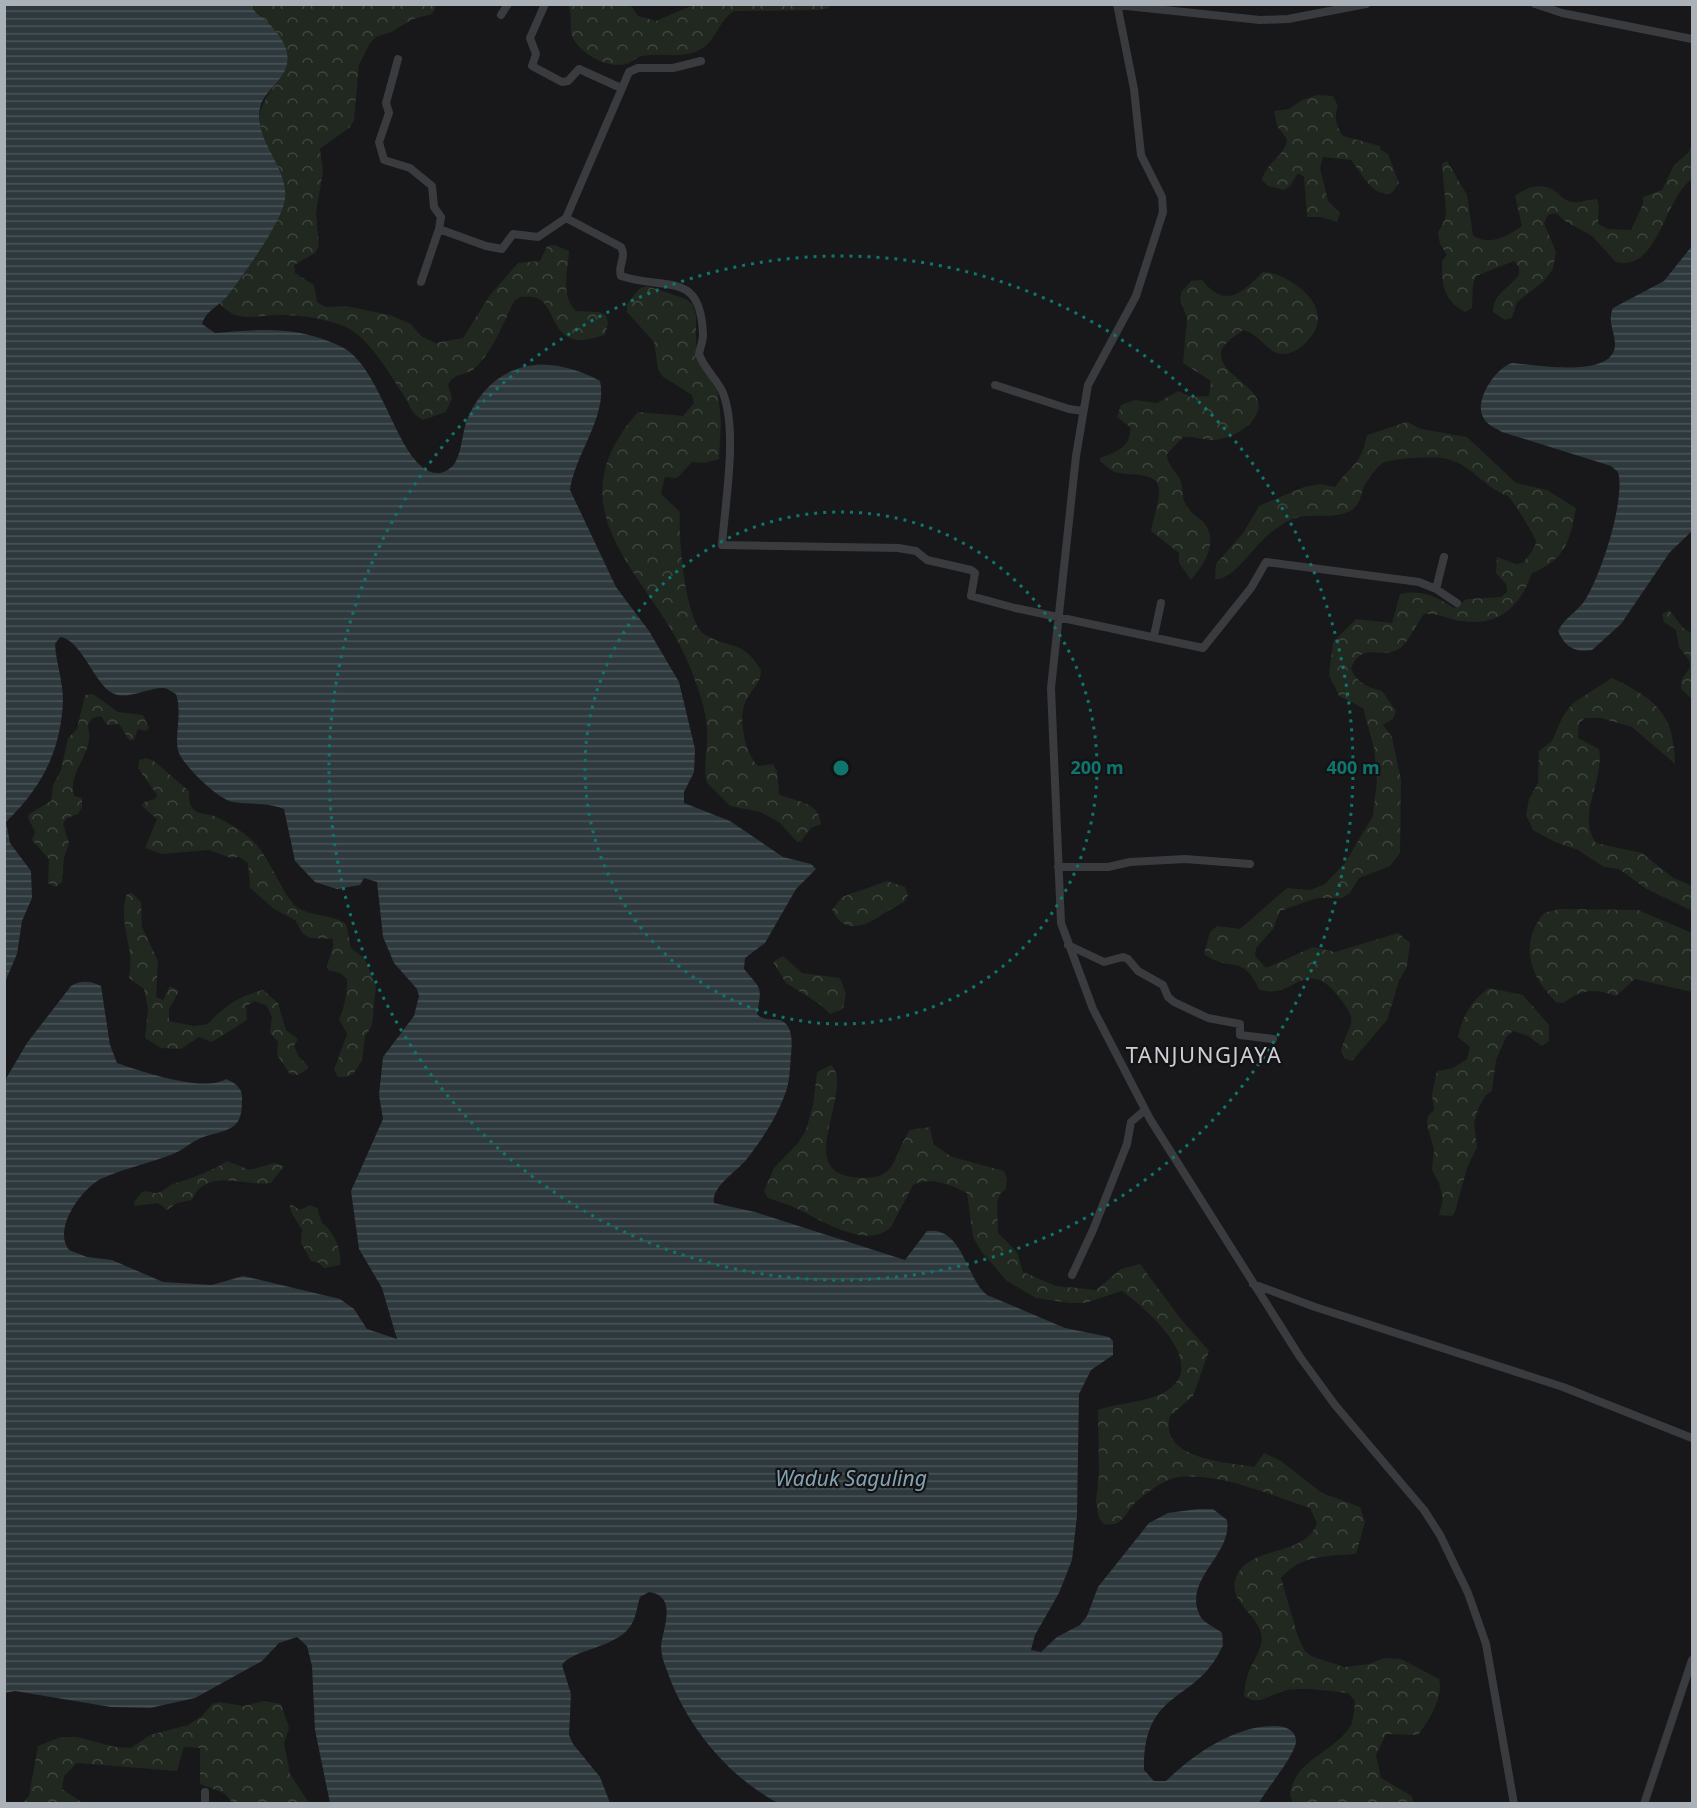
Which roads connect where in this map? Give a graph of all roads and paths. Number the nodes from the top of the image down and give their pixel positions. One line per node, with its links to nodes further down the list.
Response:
1 (508, 4): 7 (street)
2 (545, 4): 11 (street)
3 (1366, 4): 6 (street)
4 (1534, 4): 8 (street)
5 (1117, 5): 6 (street); 16 (street)
6 (1179, 8)
7 (501, 15)
8 (1692, 39)
9 (398, 59): 13 (street)
10 (701, 61): 11 (street)
11 (621, 87): 12 (street)
12 (566, 218): 13 (street); 21 (street)
13 (439, 229): 14 (street)
14 (421, 282)
15 (995, 385): 16 (street)
16 (1083, 411): 21 (street)
17 (1444, 557): 18 (street)
18 (1436, 589): 20 (street); 22 (street)
19 (1161, 603): 22 (street)
20 (1457, 603)
21 (1057, 617): 22 (street); 24 (street)
22 (1154, 636)
23 (1250, 864): 24 (street)
24 (1058, 867): 25 (street)
25 (1068, 945): 26 (street); 27 (street)
26 (1273, 1039)
27 (1145, 1110): 28 (street); 29 (street)
28 (1072, 1275)
29 (1254, 1284): 30 (street); 34 (street)
30 (1692, 1438)
31 (1692, 1660): 35 (street)
32 (205, 1792): 33 (street)
33 (205, 1803)
34 (1514, 1803)
35 (1644, 1803)

